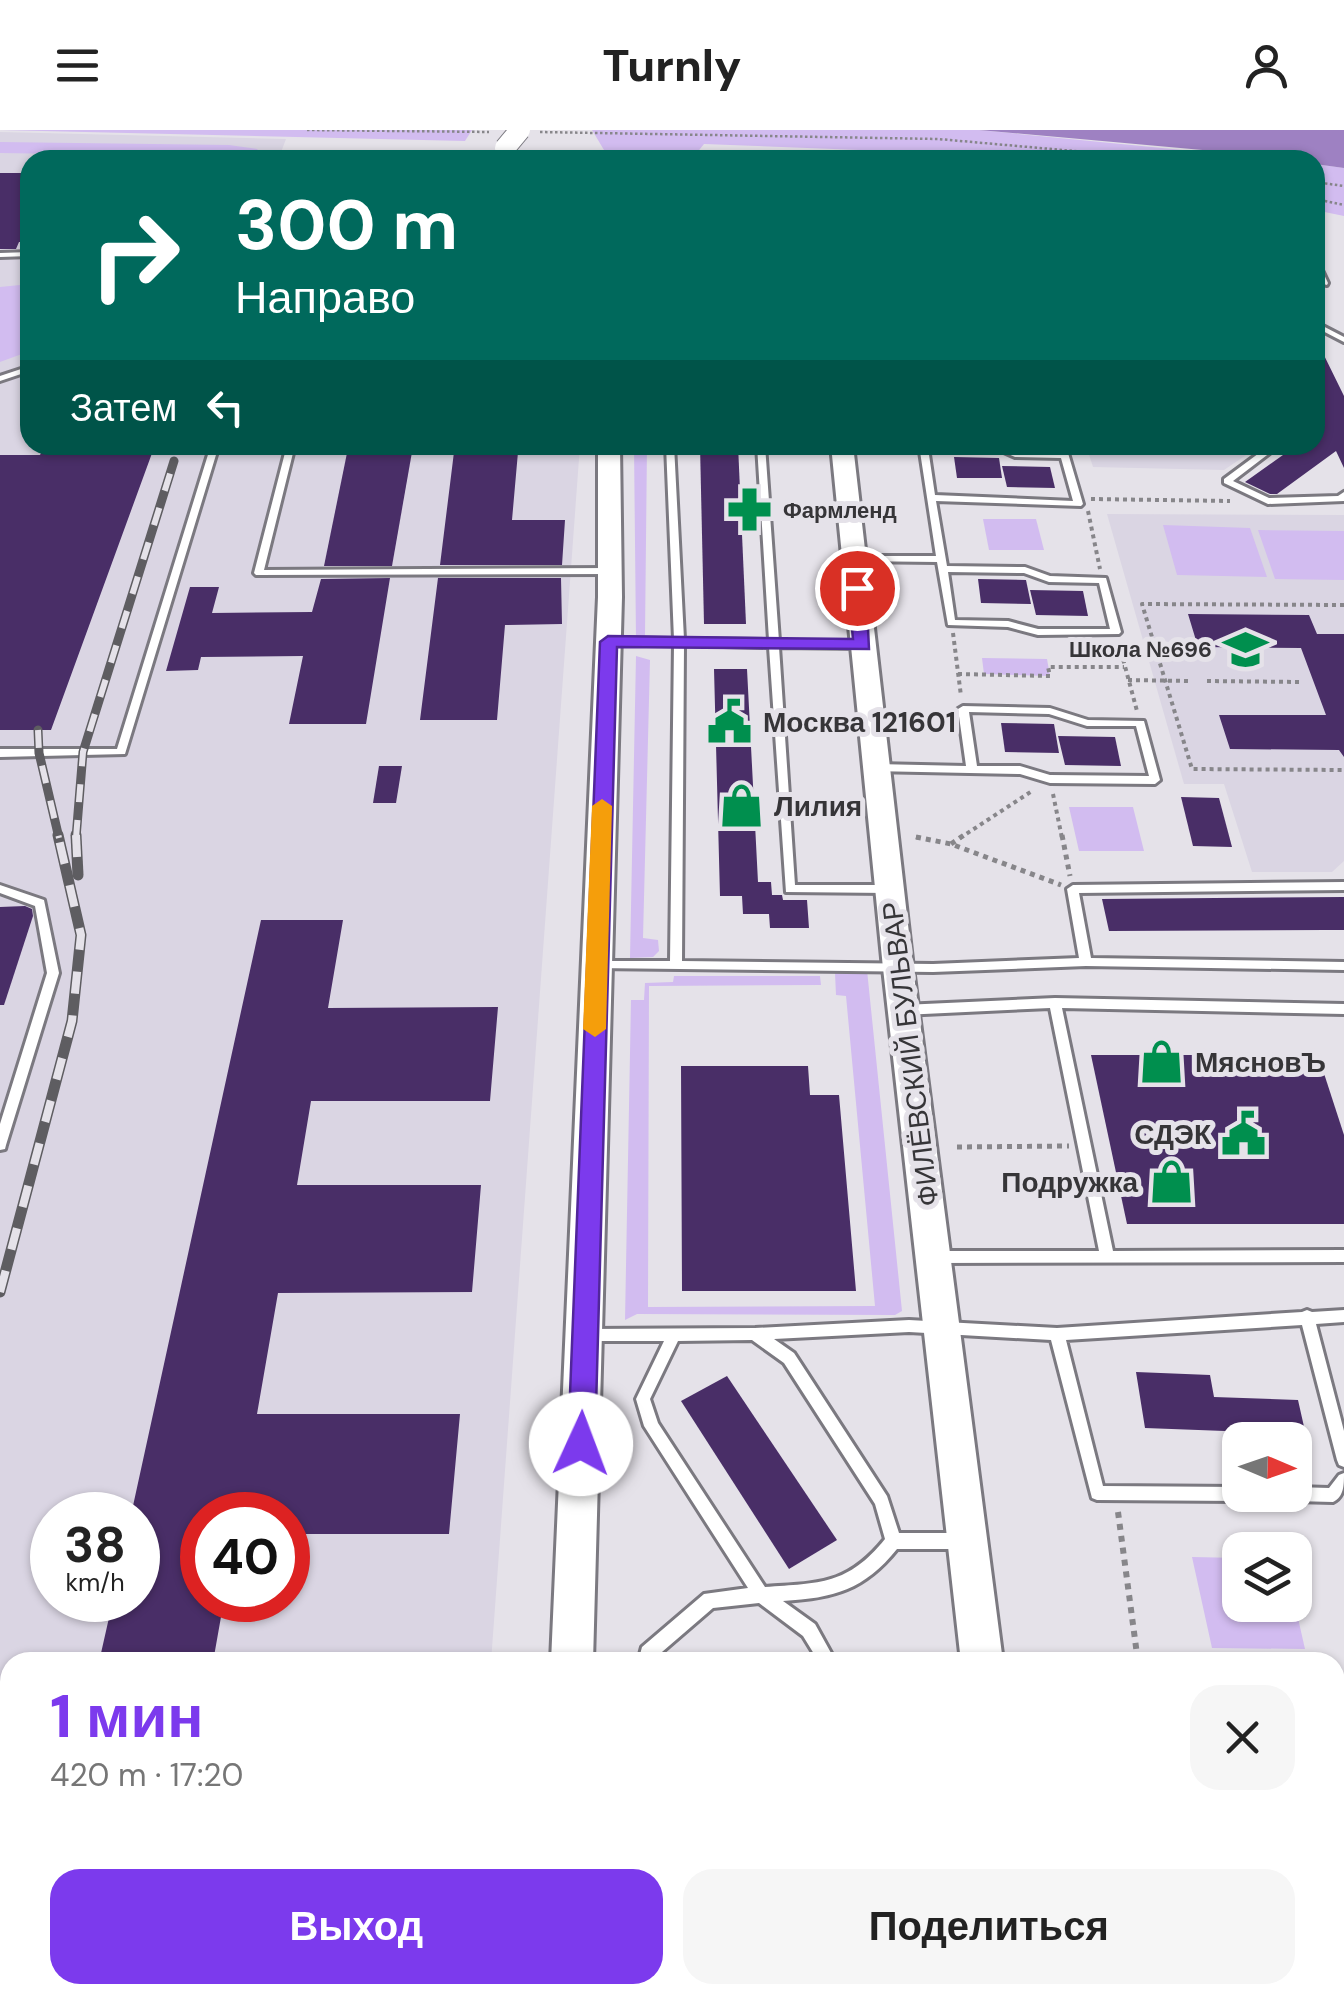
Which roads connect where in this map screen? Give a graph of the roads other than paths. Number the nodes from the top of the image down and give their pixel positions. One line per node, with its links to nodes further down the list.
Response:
1 (212, 455): 19 (lane)
2 (288, 455): 14 (lane)
3 (609, 455): 14 (street)
4 (671, 455): 16 (lane)
5 (762, 455): 17 (lane)
6 (843, 455): 12 (street, ФИЛЁВСКИЙ БУЛЬВАР)
7 (924, 455): 11 (lane)
8 (1066, 455): 11 (lane)
9 (1262, 455): 10 (lane)
10 (1344, 495)
11 (931, 498): 13 (lane)
12 (854, 559): 13 (lane); 18 (street, ФИЛЁВСКИЙ БУЛЬВАР)
13 (942, 564): 13 (lane)
14 (610, 571): 15 (street)
15 (608, 642): 16 (lane); 27 (street)
16 (680, 642): 17 (lane); 26 (lane)
17 (775, 642): 18 (lane); 24 (lane)
18 (863, 645): 20 (street, ФИЛЁВСКИЙ БУЛЬВАР)
19 (0, 753)
20 (876, 768): 21 (lane); 24 (street, ФИЛЁВСКИЙ БУЛЬВАР)
21 (972, 770): 21 (lane)
22 (1344, 886): 25 (lane)
23 (0, 889): 33 (lane)
24 (889, 889): 29 (street, ФИЛЁВСКИЙ БУЛЬВАР)
25 (1086, 962): 28 (lane); 29 (lane)
26 (676, 964): 27 (lane); 29 (lane)
27 (596, 965): 43 (street)
28 (1344, 966)
29 (898, 968): 32 (street, ФИЛЁВСКИЙ БУЛЬВАР)
30 (1055, 1003): 31 (lane); 32 (lane); 36 (lane)
31 (1344, 1009)
32 (903, 1010): 35 (street, ФИЛЁВСКИЙ БУЛЬВАР)
33 (0, 1145)
34 (1344, 1256): 36 (lane)
35 (935, 1258): 36 (lane); 39 (street, ФИЛЁВСКИЙ БУЛЬВАР)
36 (1108, 1258)
37 (1307, 1316): 38 (lane); 41 (lane); 44 (lane)
38 (1344, 1316)
39 (943, 1328): 40 (lane); 41 (lane); 49 (street, ФИЛЁВСКИЙ БУЛЬВАР)
40 (756, 1334): 42 (lane); 48 (lane)
41 (1057, 1334): 46 (lane)
42 (674, 1335): 43 (lane); 50 (lane)
43 (586, 1336): 51 (street)
44 (1344, 1460)
45 (1344, 1480): 47 (lane)
46 (1222, 1494)
47 (1312, 1494)
48 (893, 1541): 49 (lane); 50 (lane)
49 (968, 1541): 54 (street, ФИЛЁВСКИЙ БУЛЬВАР)
50 (762, 1595): 52 (lane); 53 (lane)
51 (572, 1652)
52 (649, 1652)
53 (822, 1652)
54 (981, 1652)

